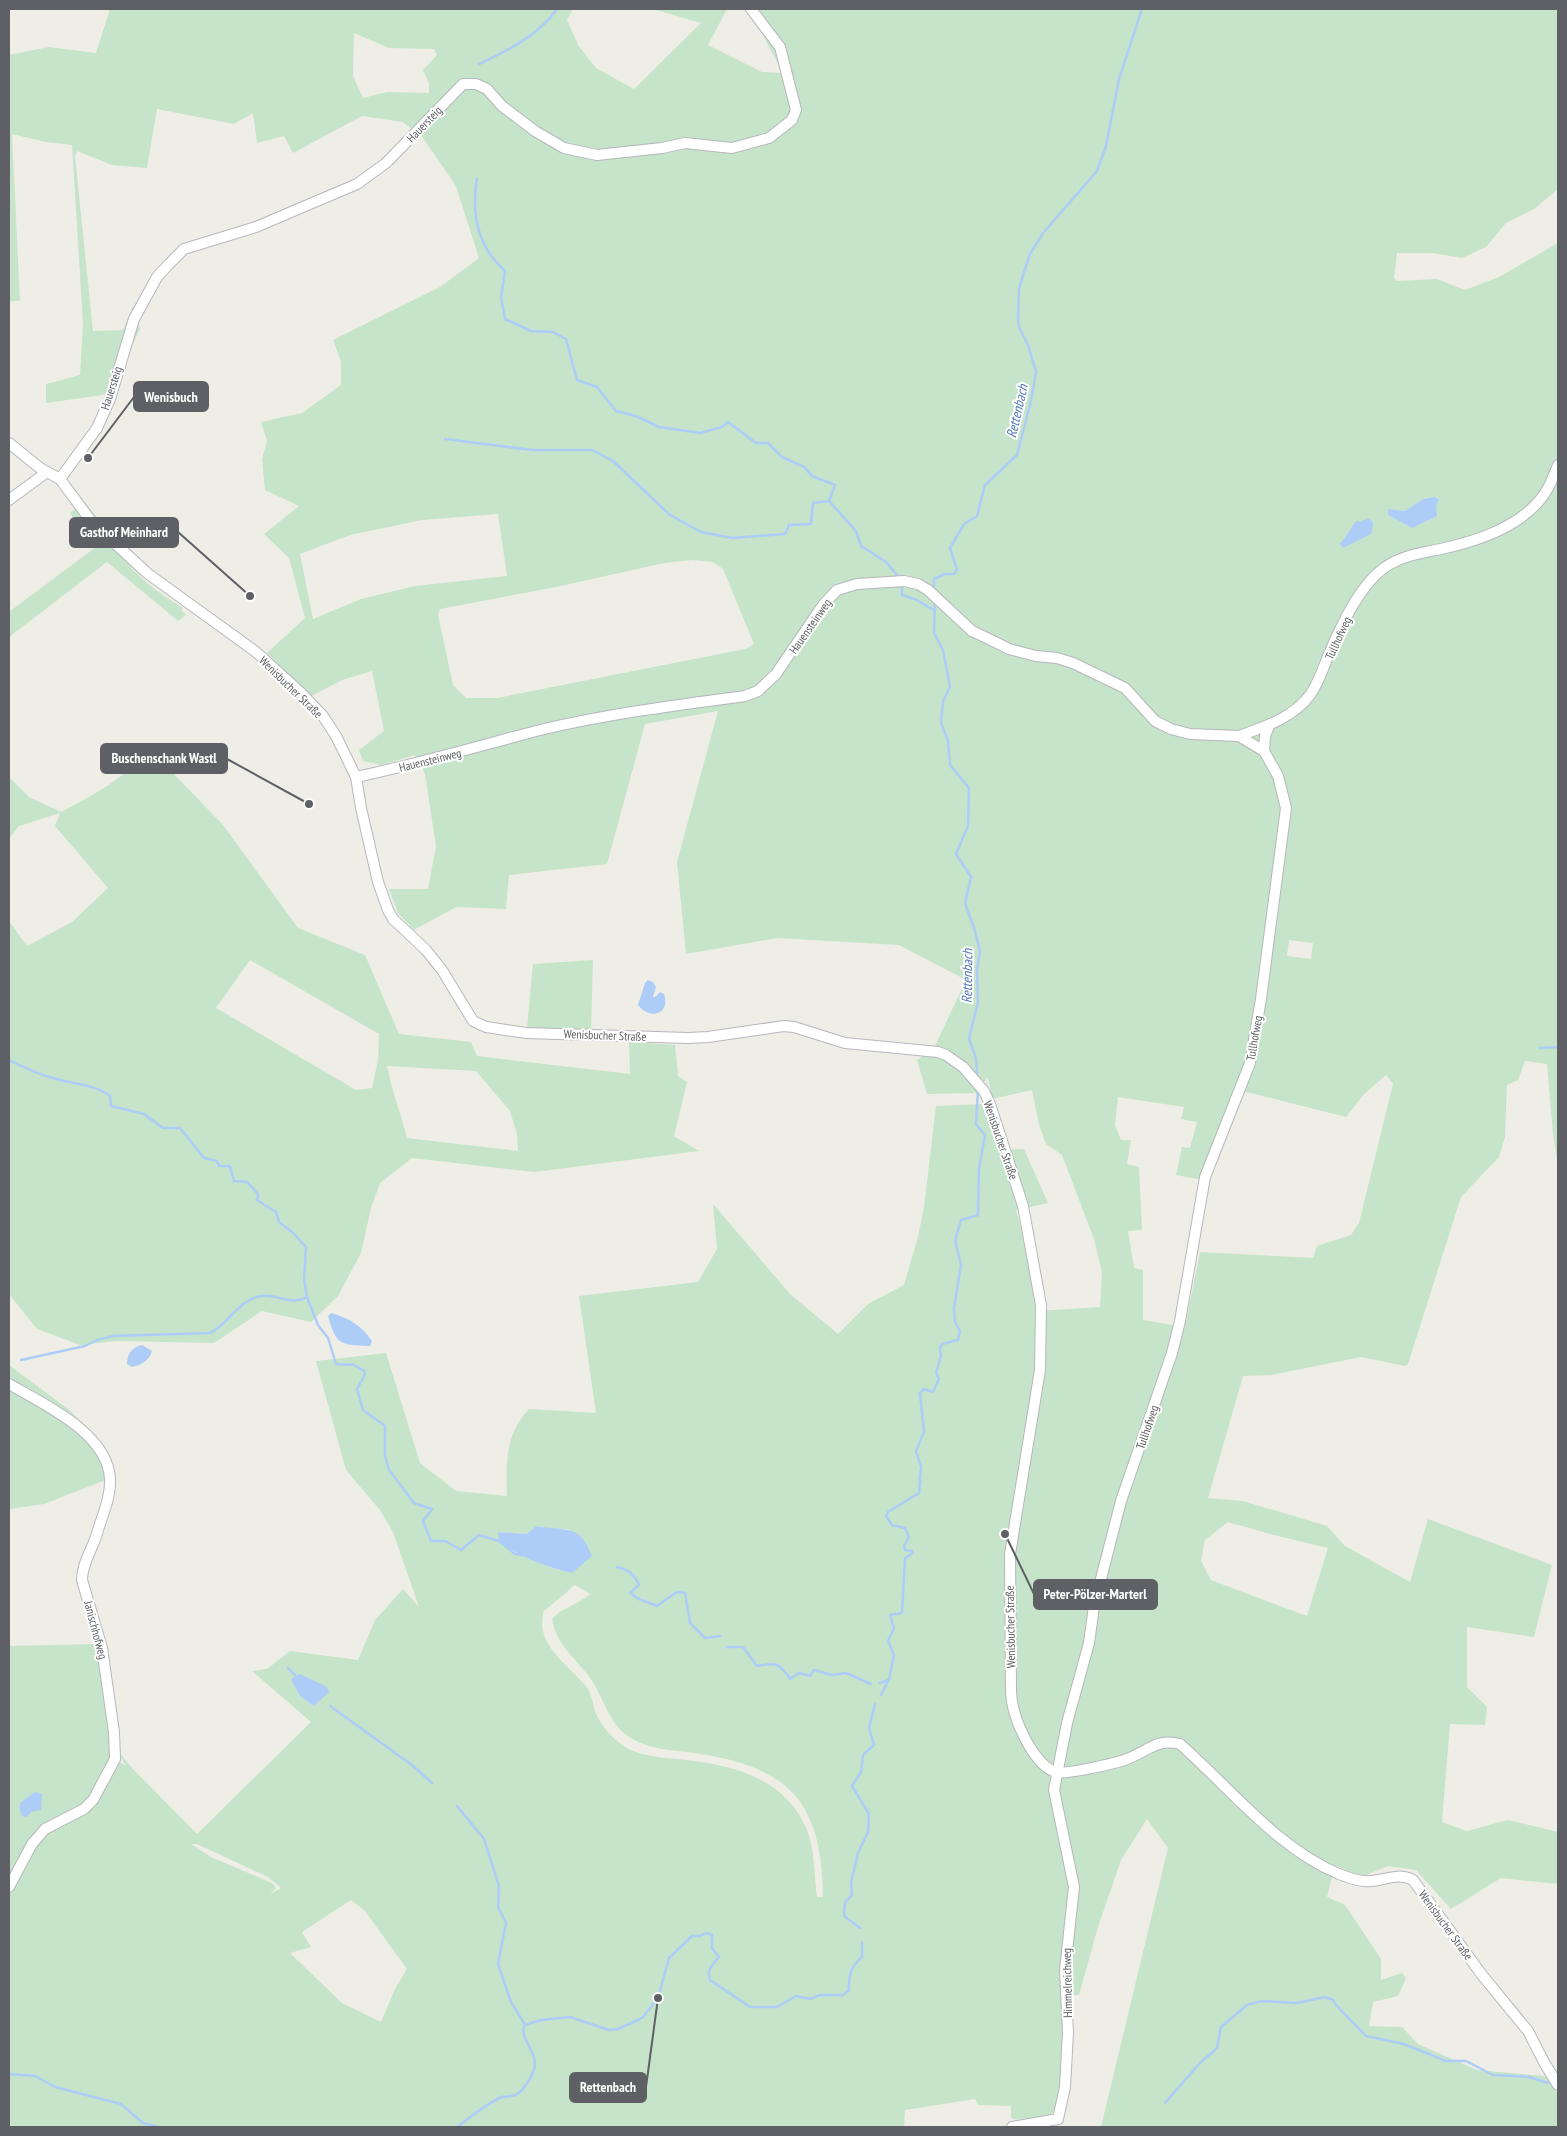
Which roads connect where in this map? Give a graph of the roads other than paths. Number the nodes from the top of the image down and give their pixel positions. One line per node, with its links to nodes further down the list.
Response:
1 (751, 9): 5 (street, Hauersteig)
2 (9, 443): 4 (street, Wenisbucher Straße)
3 (1558, 465): 7 (street, Tullhofweg)
4 (47, 472): 5 (street, Wenisbucher Straße); 6 (street)
5 (60, 479): 10 (street, Wenisbucher Straße)
6 (9, 500)
7 (1269, 726): 8 (street, Hauensteinweg); 9 (street)
8 (1239, 736): 9 (street, Hauensteinweg); 10 (street, Hauensteinweg)
9 (1264, 751): 12 (street, Tullhofweg)
10 (356, 777): 12 (street, Wenisbucher Straße)
11 (9, 1384): 13 (street, Janischhofweg)
12 (1057, 1773): 14 (street, Wenisbucher Straße); 15 (street, Himmelreichweg)
13 (9, 1887)
14 (1558, 2085)
15 (1012, 2127)

